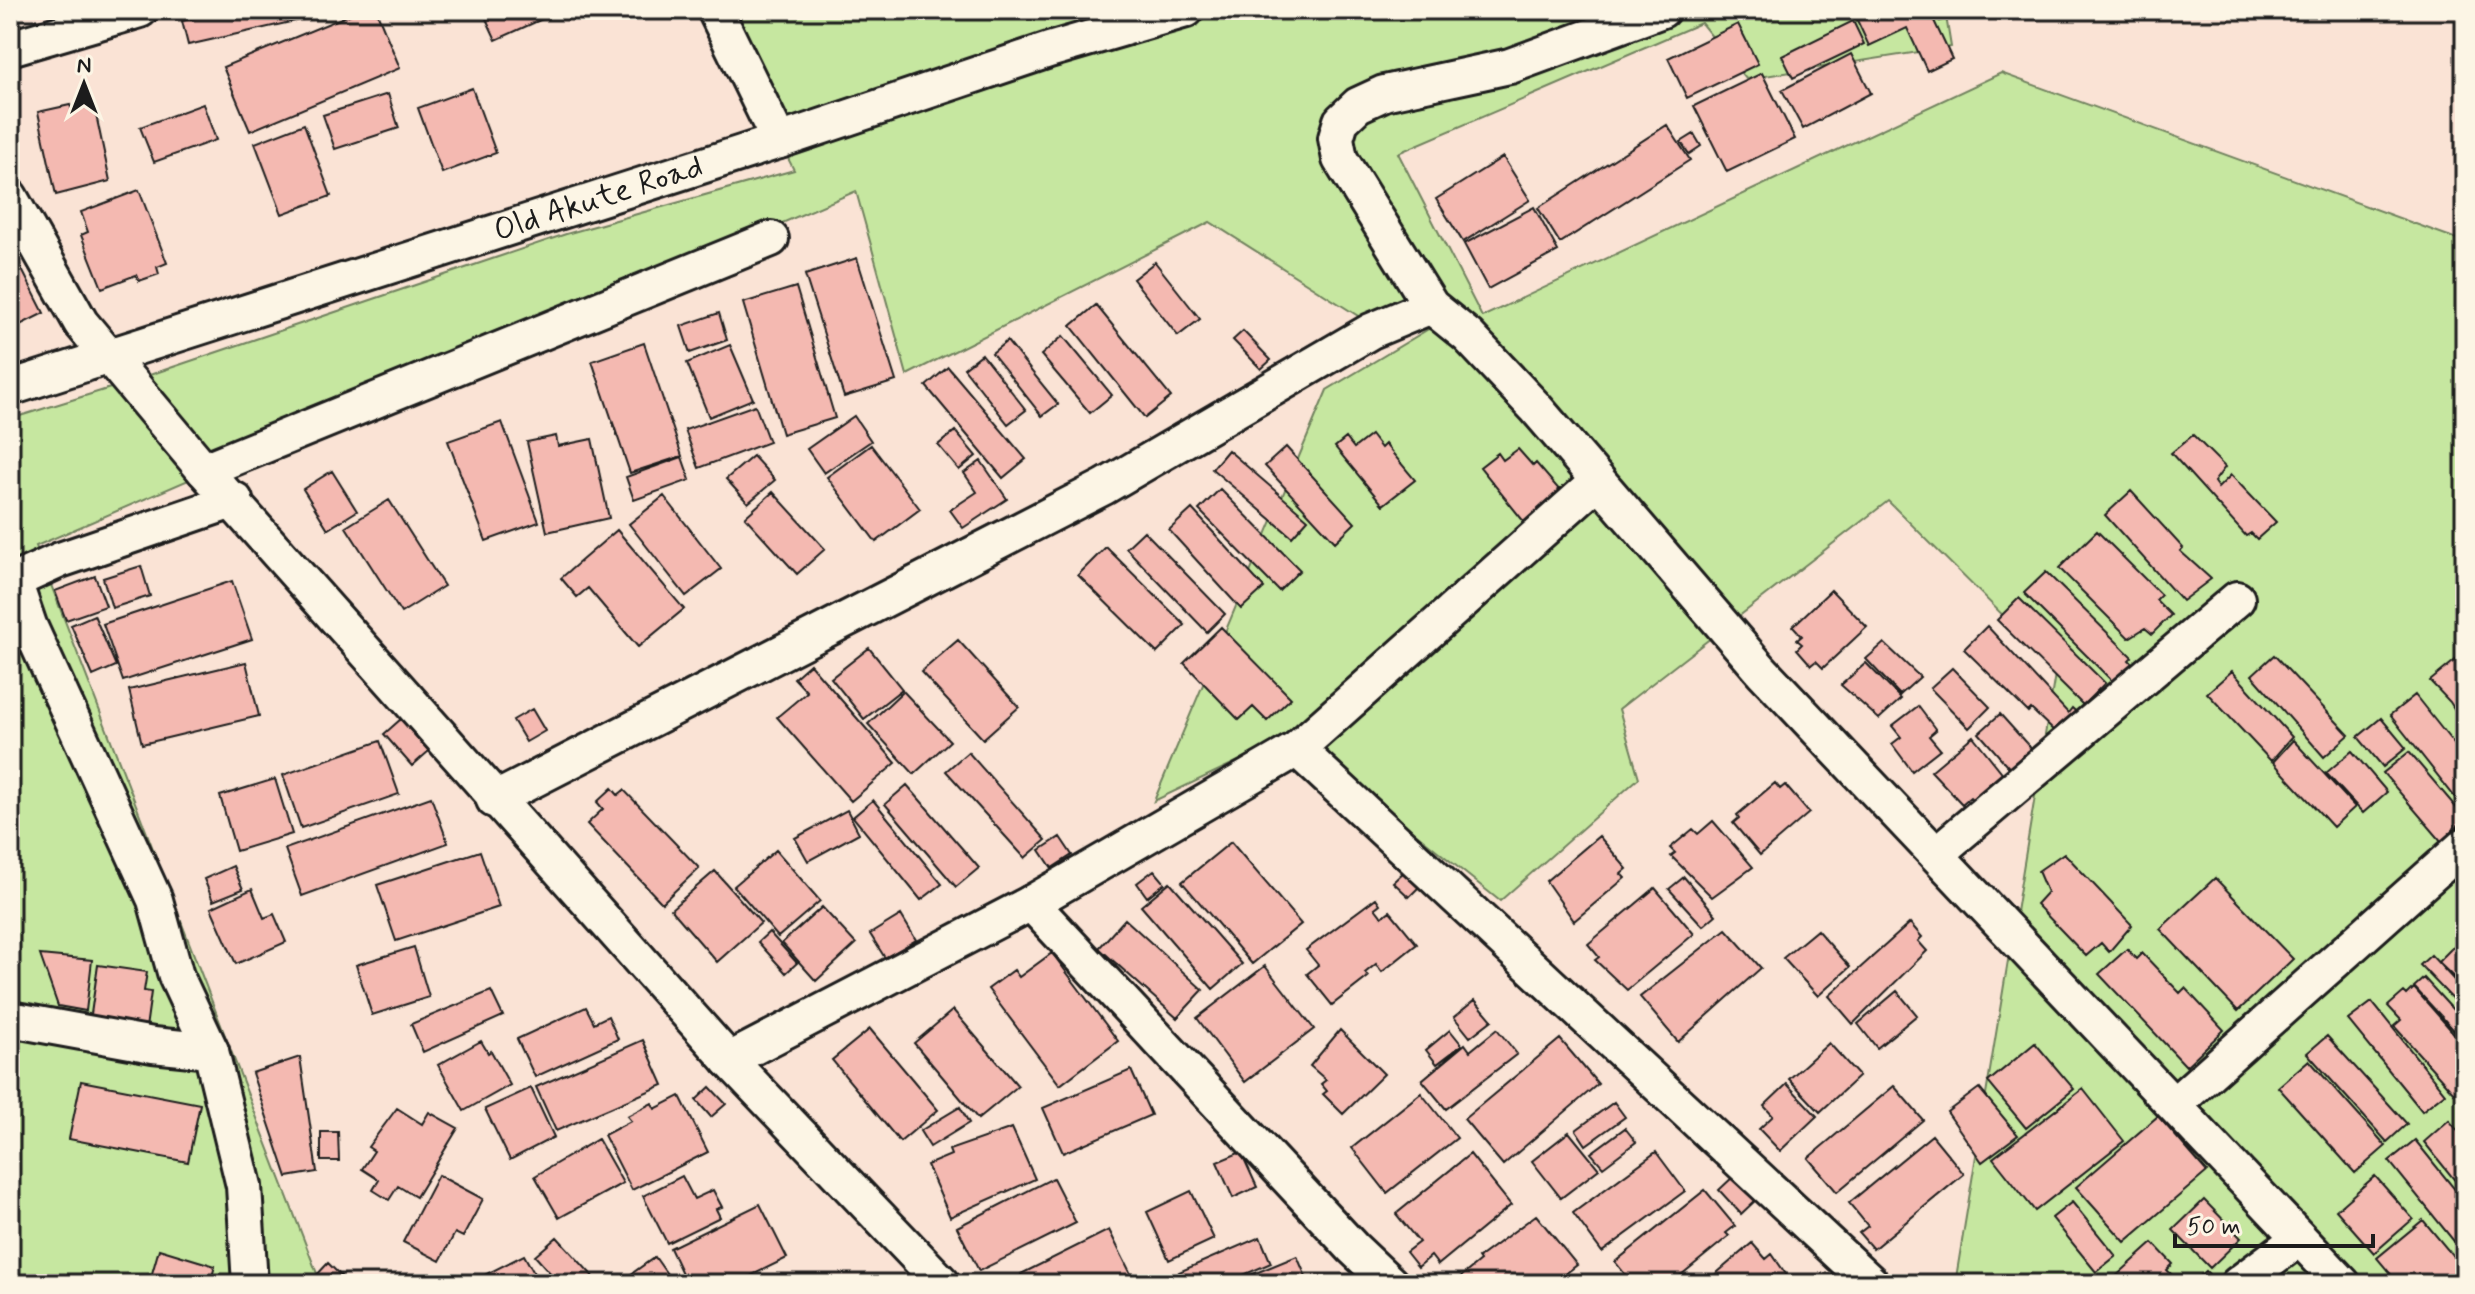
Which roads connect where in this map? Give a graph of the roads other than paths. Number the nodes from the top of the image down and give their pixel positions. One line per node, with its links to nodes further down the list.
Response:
1 (140, 10): 5 (street)
2 (715, 10): 6 (street)
3 (1186, 10): 6 (street, Old Akute Road)
4 (1662, 10): 9 (street)
5 (10, 48)
6 (779, 141): 10 (street, Old Akute Road)
7 (10, 197): 10 (street)
8 (771, 239): 12 (street)
9 (1431, 306): 13 (street); 18 (street)
10 (112, 355): 11 (street, Old Akute Road); 12 (street)
11 (10, 388)
12 (204, 470): 14 (street)
13 (1598, 481): 17 (street); 20 (street)
14 (235, 500): 15 (street); 18 (street)
15 (12, 582): 23 (street)
16 (2237, 599): 20 (street)
17 (1297, 749): 21 (street); 30 (street)
18 (494, 800): 24 (street)
19 (2465, 845): 25 (street)
20 (1936, 854): 25 (street)
21 (1031, 903): 24 (street); 29 (street)
22 (10, 1019): 23 (street)
23 (211, 1051): 27 (street)
24 (729, 1060): 28 (street)
25 (2175, 1104): 26 (street)
26 (2298, 1239): 31 (street); 32 (street)
27 (250, 1284)
28 (943, 1284)
29 (1391, 1284)
30 (1872, 1284)
31 (2238, 1284)
32 (2343, 1284)

